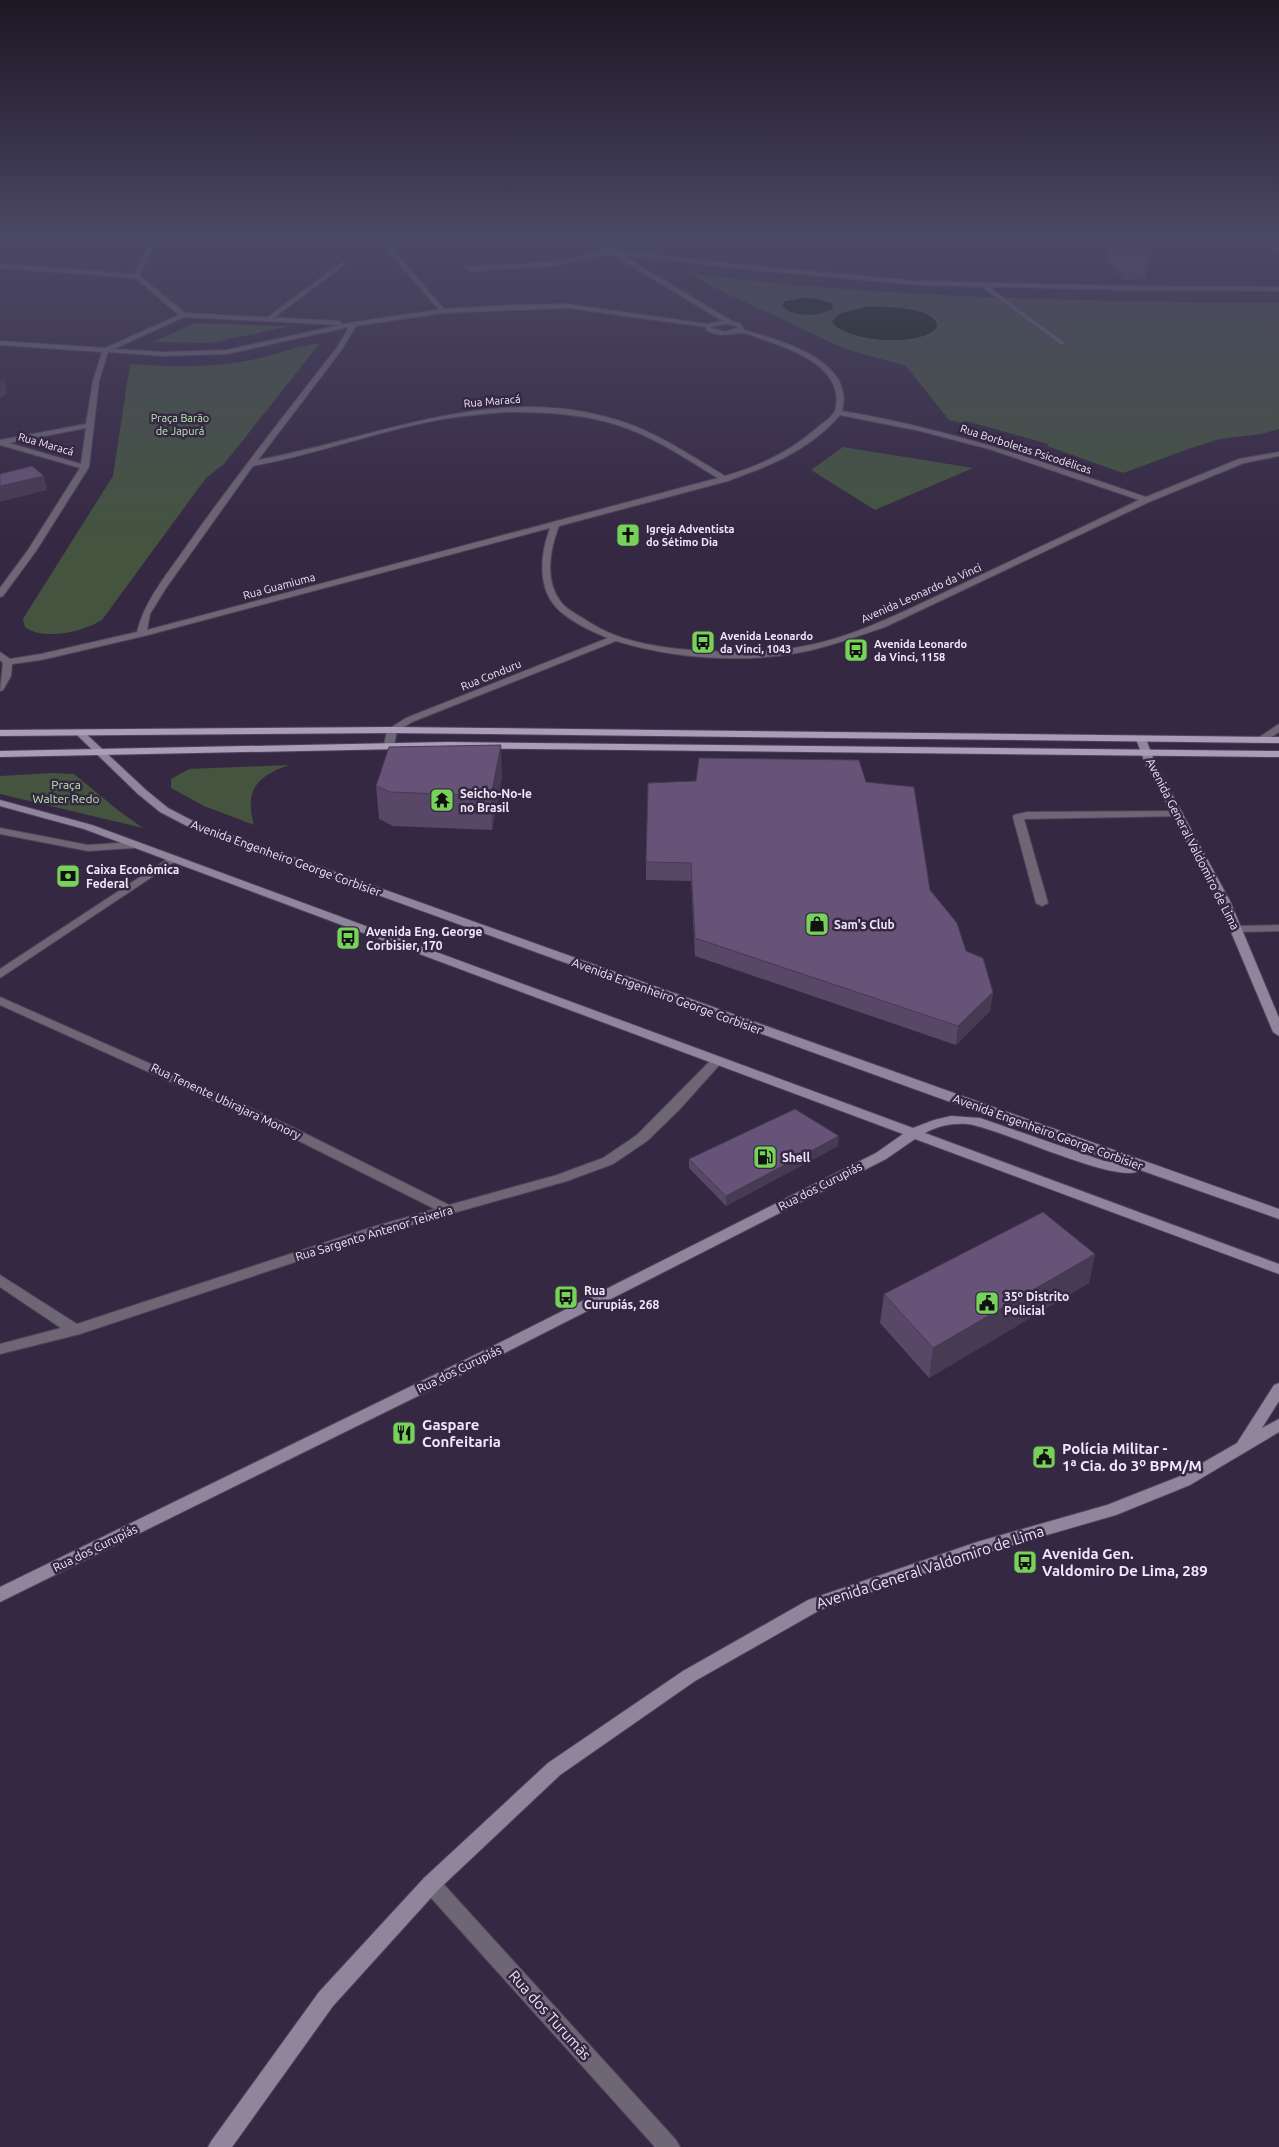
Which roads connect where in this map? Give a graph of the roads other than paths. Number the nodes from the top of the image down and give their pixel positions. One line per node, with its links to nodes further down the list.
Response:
1 (128, 340): 8 (street)
2 (281, 340): 8 (street)
3 (345, 340): 13 (street)
4 (772, 340): 9 (street)
5 (1058, 340): 7 (street)
6 (0, 343): 8 (street)
7 (1062, 343)
8 (106, 350): 10 (street)
9 (838, 413): 15 (street); 16 (street, Rua Borboletas Psicodélicas)
10 (90, 425): 11 (street); 14 (street)
11 (0, 442): 14 (street, Rua Maracá)
12 (1279, 454): 16 (street, Avenida Leonardo da Vinci)
13 (251, 464): 15 (street, Rua Maracá); 19 (street)
14 (85, 467): 18 (street)
15 (725, 479): 17 (street)
16 (1146, 500): 20 (street, Avenida Leonardo da Vinci)
17 (555, 524): 19 (street, Rua Guamiuma); 20 (street, Avenida Leonardo da Vinci)
18 (1, 592)
19 (142, 634): 22 (street, Rua Guamiuma)
20 (614, 639): 25 (street, Rua Conduru)
21 (0, 655): 22 (street)
22 (8, 662): 23 (street)
23 (0, 688)
24 (1279, 727): 29 (street)
25 (392, 730): 27 (main road); 28 (main road); 31 (street)
26 (0, 733): 27 (main road)
27 (81, 734): 32 (main road, Avenida Engenheiro George Corbisier)
28 (1141, 739): 29 (main road); 33 (main road, Avenida General Valdomiro de Lima)
29 (1261, 740): 30 (main road)
30 (1279, 740)
31 (389, 745): 32 (main road); 33 (main road)
32 (101, 752): 34 (main road); 49 (main road, Avenida Engenheiro George Corbisier)
33 (1146, 752): 35 (main road); 37 (main road, Avenida General Valdomiro de Lima)
34 (0, 754)
35 (1279, 754)
36 (0, 804): 39 (main road)
37 (1178, 814): 41 (street); 43 (main road, Avenida General Valdomiro de Lima)
38 (0, 831): 39 (street)
39 (134, 846): 40 (main road)
40 (172, 859): 44 (street); 47 (main road)
41 (1042, 903)
42 (1279, 928): 43 (street)
43 (1237, 929): 46 (main road, Avenida General Valdomiro de Lima)
44 (0, 974)
45 (0, 1001): 50 (street, Rua Tenente Ubirajara Monory)
46 (1279, 1032)
47 (716, 1062): 48 (main road); 50 (street, Rua Sargento Antenor Teixeira)
48 (913, 1134): 49 (main road, Rua dos Curupiás); 52 (main road); 59 (main road, Rua dos Curupiás)
49 (1158, 1171): 51 (main road, Avenida Engenheiro George Corbisier)
50 (447, 1210): 54 (street, Rua Sargento Antenor Teixeira)
51 (1279, 1214)
52 (1279, 1269)
53 (0, 1280): 54 (street)
54 (75, 1330): 55 (street, Rua Sargento Antenor Teixeira)
55 (0, 1349)
56 (1279, 1389): 58 (main road, Avenida General Valdomiro de Lima)
57 (1279, 1424): 58 (main road, Avenida General Valdomiro de Lima)
58 (1242, 1446): 60 (main road, Avenida General Valdomiro de Lima)
59 (0, 1594)
60 (431, 1884): 61 (main road, Avenida General Valdomiro de Lima); 62 (street, Rua dos Turumãs)
61 (219, 2147)
62 (669, 2147)

